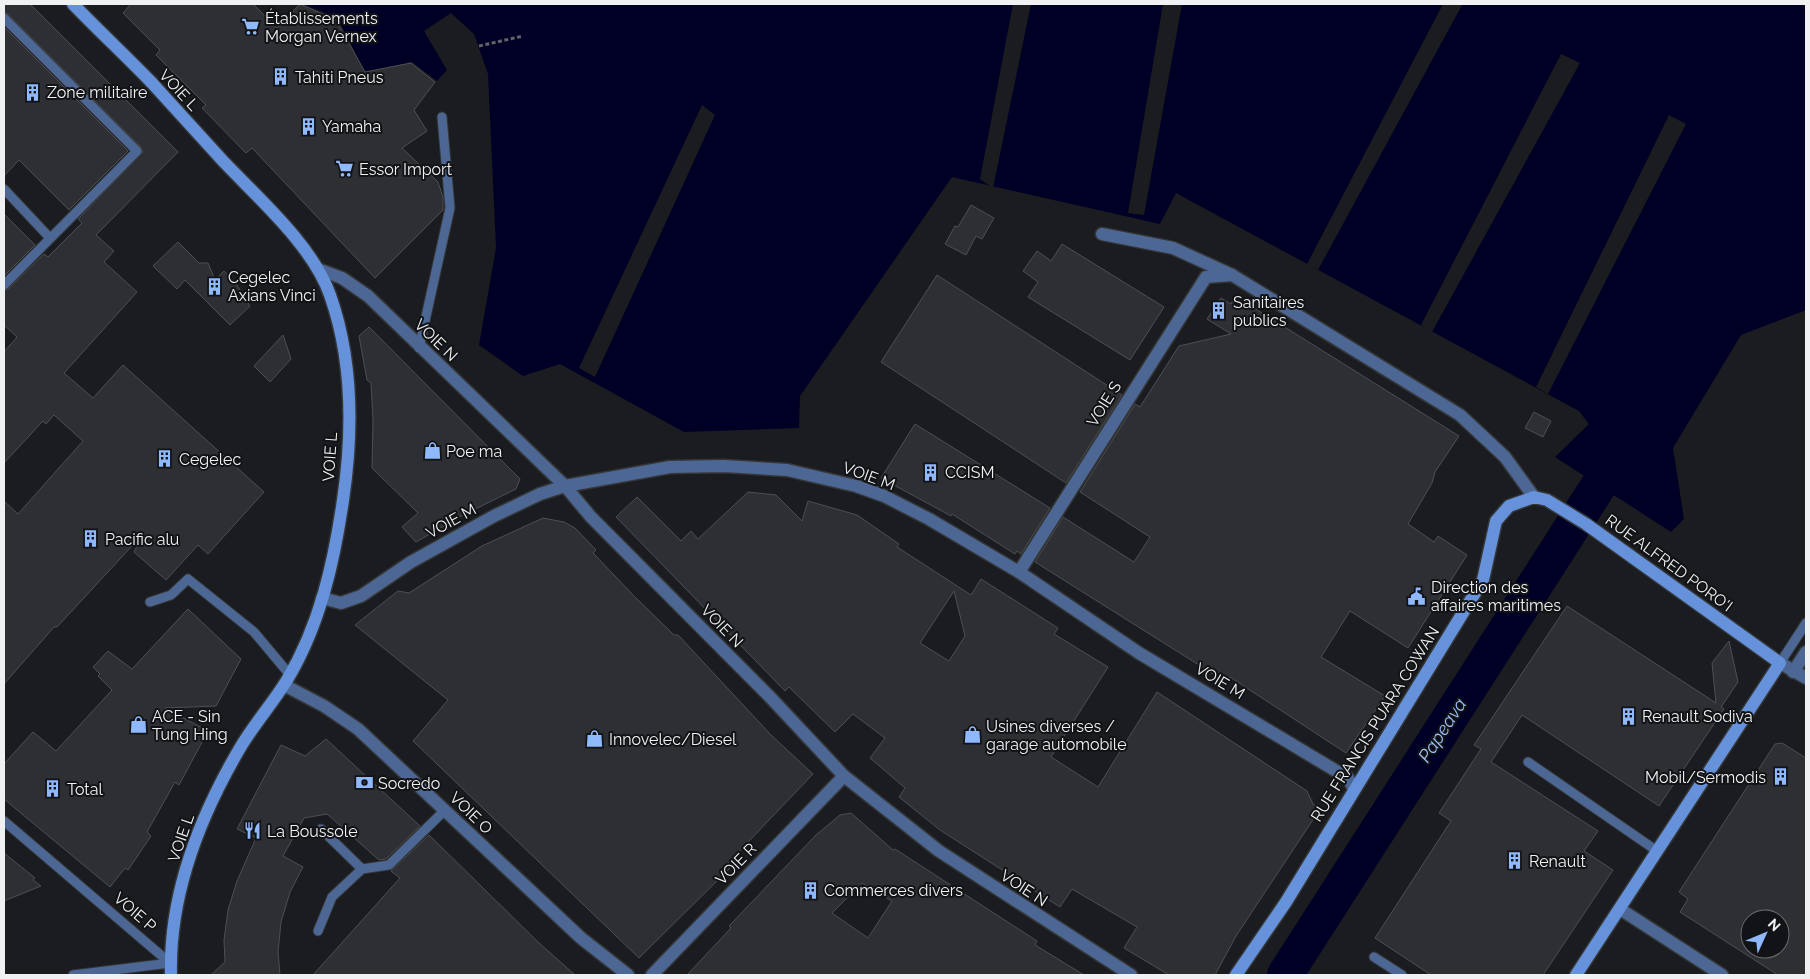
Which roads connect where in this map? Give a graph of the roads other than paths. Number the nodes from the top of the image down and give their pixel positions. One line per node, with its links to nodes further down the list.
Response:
1 (73, 4): 7 (main road, VOIE L)
2 (4, 18): 6 (lane)
3 (442, 117): 10 (lane)
4 (4, 190): 6 (lane)
5 (1102, 234): 8 (street)
6 (50, 238): 9 (lane)
7 (318, 268): 10 (street, VOIE N); 14 (main road, VOIE L)
8 (1232, 275): 12 (street); 13 (street, VOIE S)
9 (4, 285)
10 (419, 348): 11 (street, VOIE N)
11 (565, 486): 13 (street, VOIE M); 14 (street, VOIE M); 23 (street, VOIE N)
12 (1534, 497): 18 (main road, RUE ALFRED PORO'I); 24 (main road, RUE FRANCIS PUARA COWAN)
13 (1019, 572): 24 (street, VOIE M)
14 (322, 598): 21 (main road, VOIE L)
15 (150, 602): 21 (lane, VOIE O)
16 (1806, 623): 18 (lane)
17 (1806, 652): 19 (street)
18 (1780, 663): 19 (street, RUE ALFRED PORO'I); 28 (main road)
19 (1793, 672): 20 (street, RUE ALFRED PORO'I)
20 (1806, 678)
21 (287, 680): 25 (street, VOIE O); 33 (main road, VOIE L)
22 (1528, 762): 28 (lane)
23 (844, 776): 36 (street, VOIE R); 37 (street, VOIE N)
24 (1354, 788): 38 (main road, RUE FRANCIS PUARA COWAN)
25 (444, 811): 29 (lane); 35 (street, VOIE O)
26 (4, 821): 33 (lane, VOIE P)
27 (321, 829): 29 (lane)
28 (1657, 851): 30 (main road)
29 (362, 869): 31 (lane)
30 (1620, 909): 40 (main road); 41 (street)
31 (318, 931)
32 (1374, 957): 39 (lane)
33 (171, 969): 34 (lane)
34 (73, 975)
35 (628, 975)
36 (652, 975)
37 (1131, 975)
38 (1236, 975)
39 (1402, 975)
40 (1576, 975)
41 (1722, 975)

